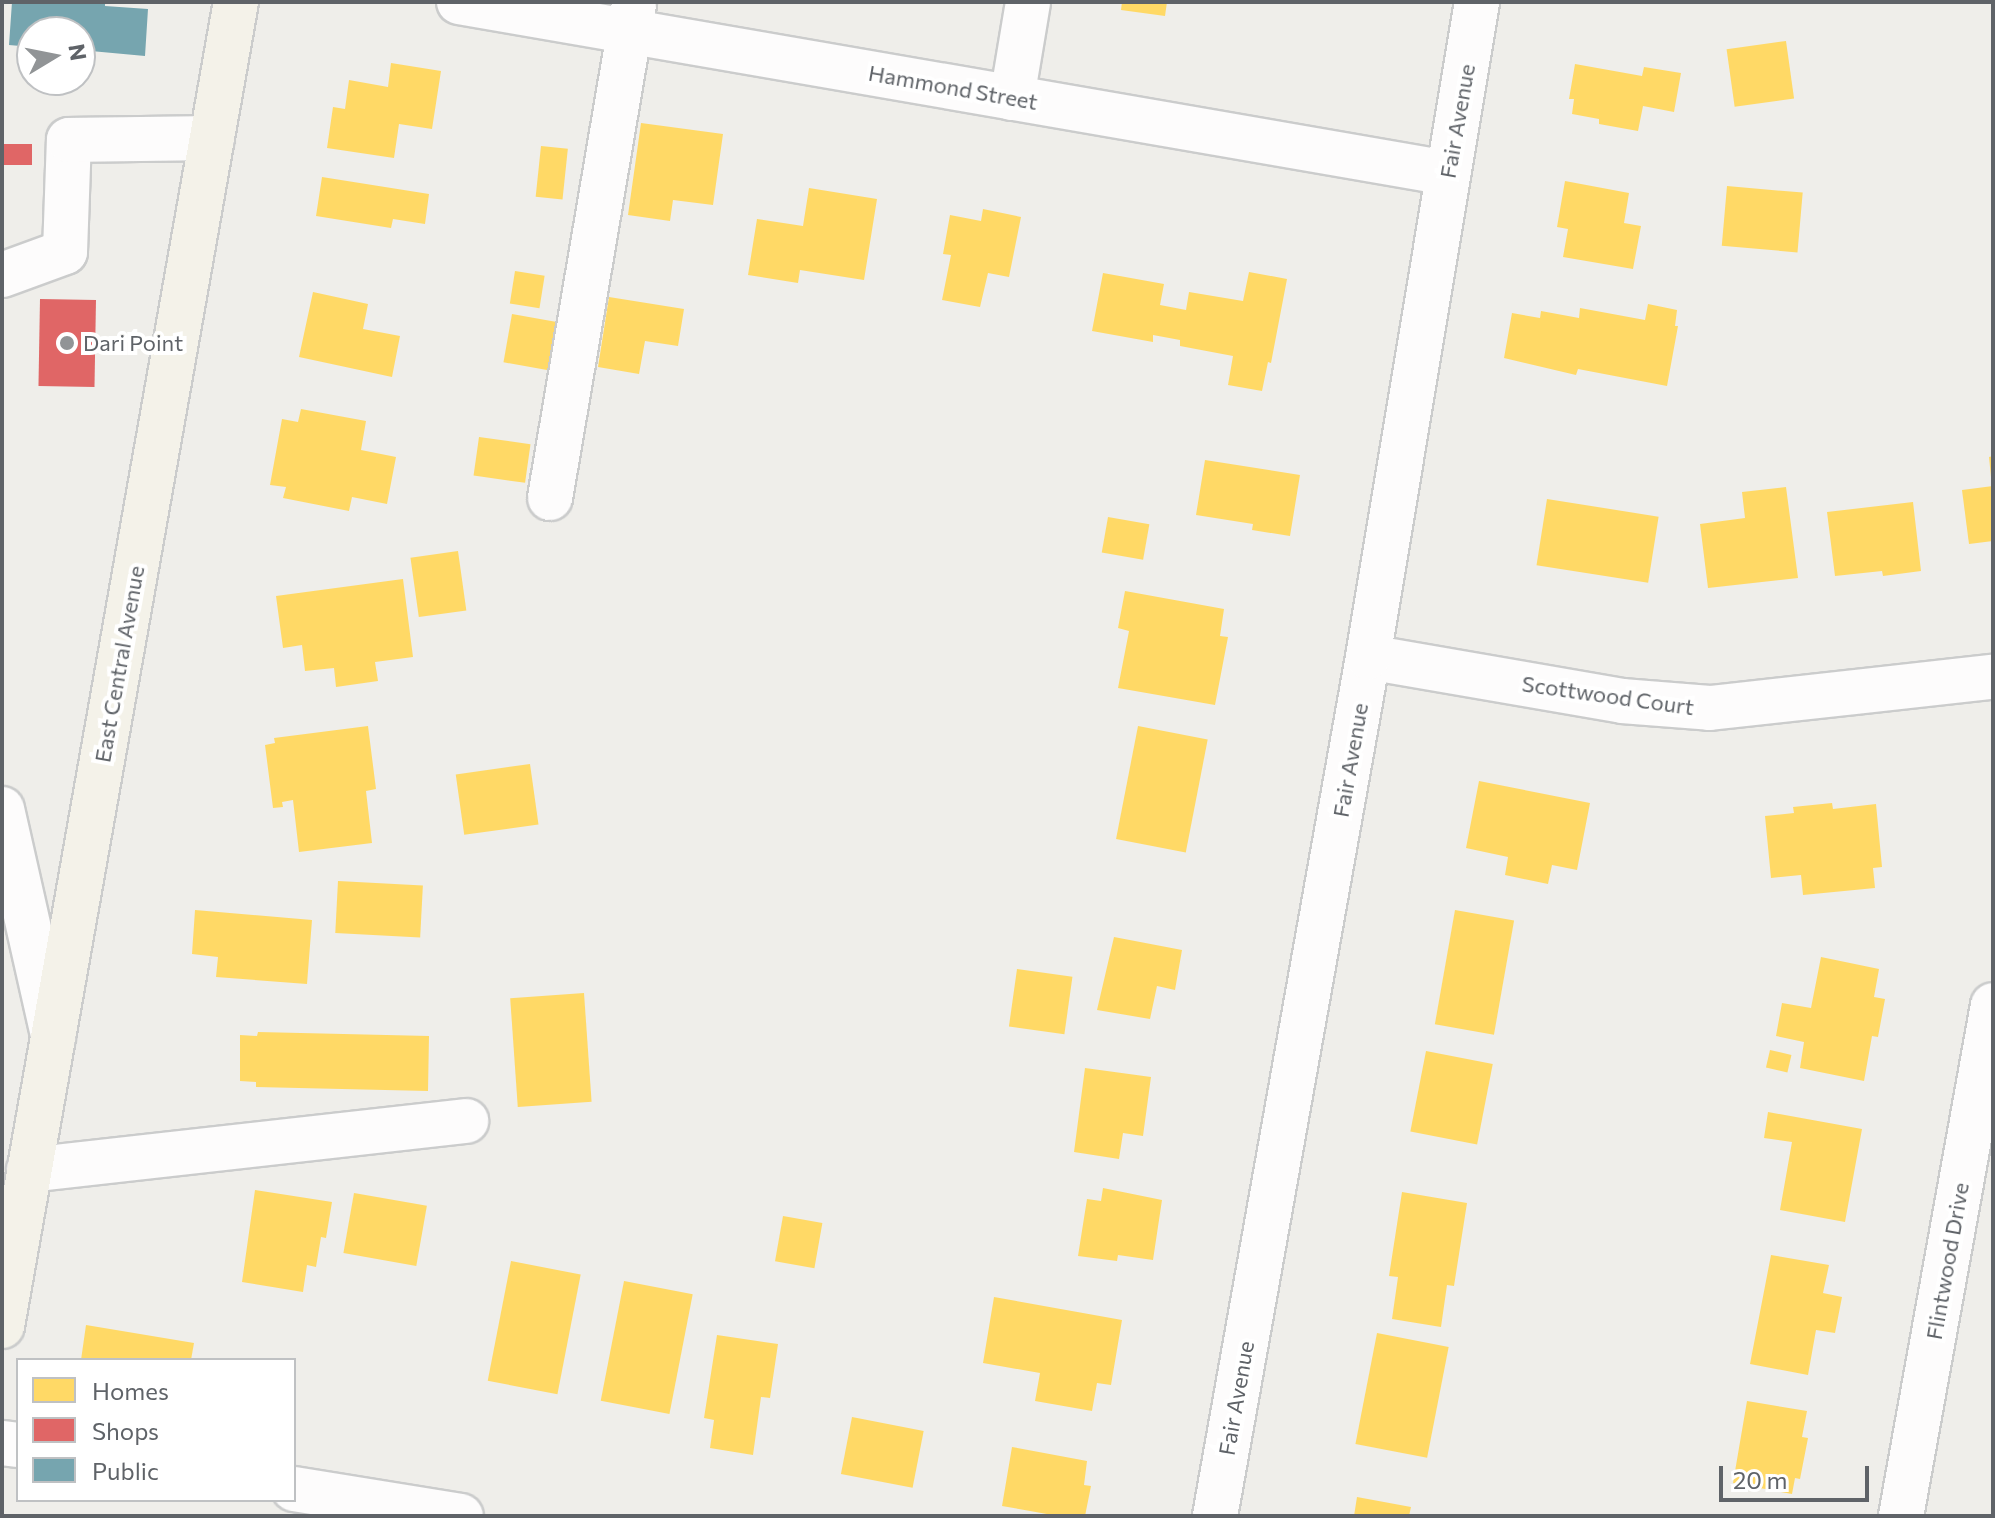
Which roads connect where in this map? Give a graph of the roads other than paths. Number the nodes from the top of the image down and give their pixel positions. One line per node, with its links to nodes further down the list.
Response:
1 (236, 2): 7 (main road, East Central Avenue)
2 (459, 2): 5 (street, Hammond Street)
3 (1028, 2): 6 (street)
4 (1477, 2): 8 (street, Fair Avenue)
5 (632, 16): 6 (street, Hammond Street); 10 (street)
6 (1012, 98): 8 (street, Hammond Street)
7 (212, 138): 9 (street); 15 (main road, East Central Avenue)
8 (1448, 173): 11 (street, Fair Avenue)
9 (2, 275)
10 (550, 498)
11 (1368, 657): 12 (street, Scottwood Court); 22 (street, Fair Avenue)
12 (1993, 677)
13 (2, 809): 15 (street)
14 (1993, 1005): 23 (street, Flintwood Drive)
15 (53, 1036): 17 (main road, East Central Avenue)
16 (466, 1121): 17 (street)
17 (21, 1158): 18 (main road, East Central Avenue)
18 (2, 1326)
19 (296, 1490): 20 (street)
20 (360, 1508): 21 (street)
21 (461, 1516)
22 (1215, 1516)
23 (1901, 1516)

